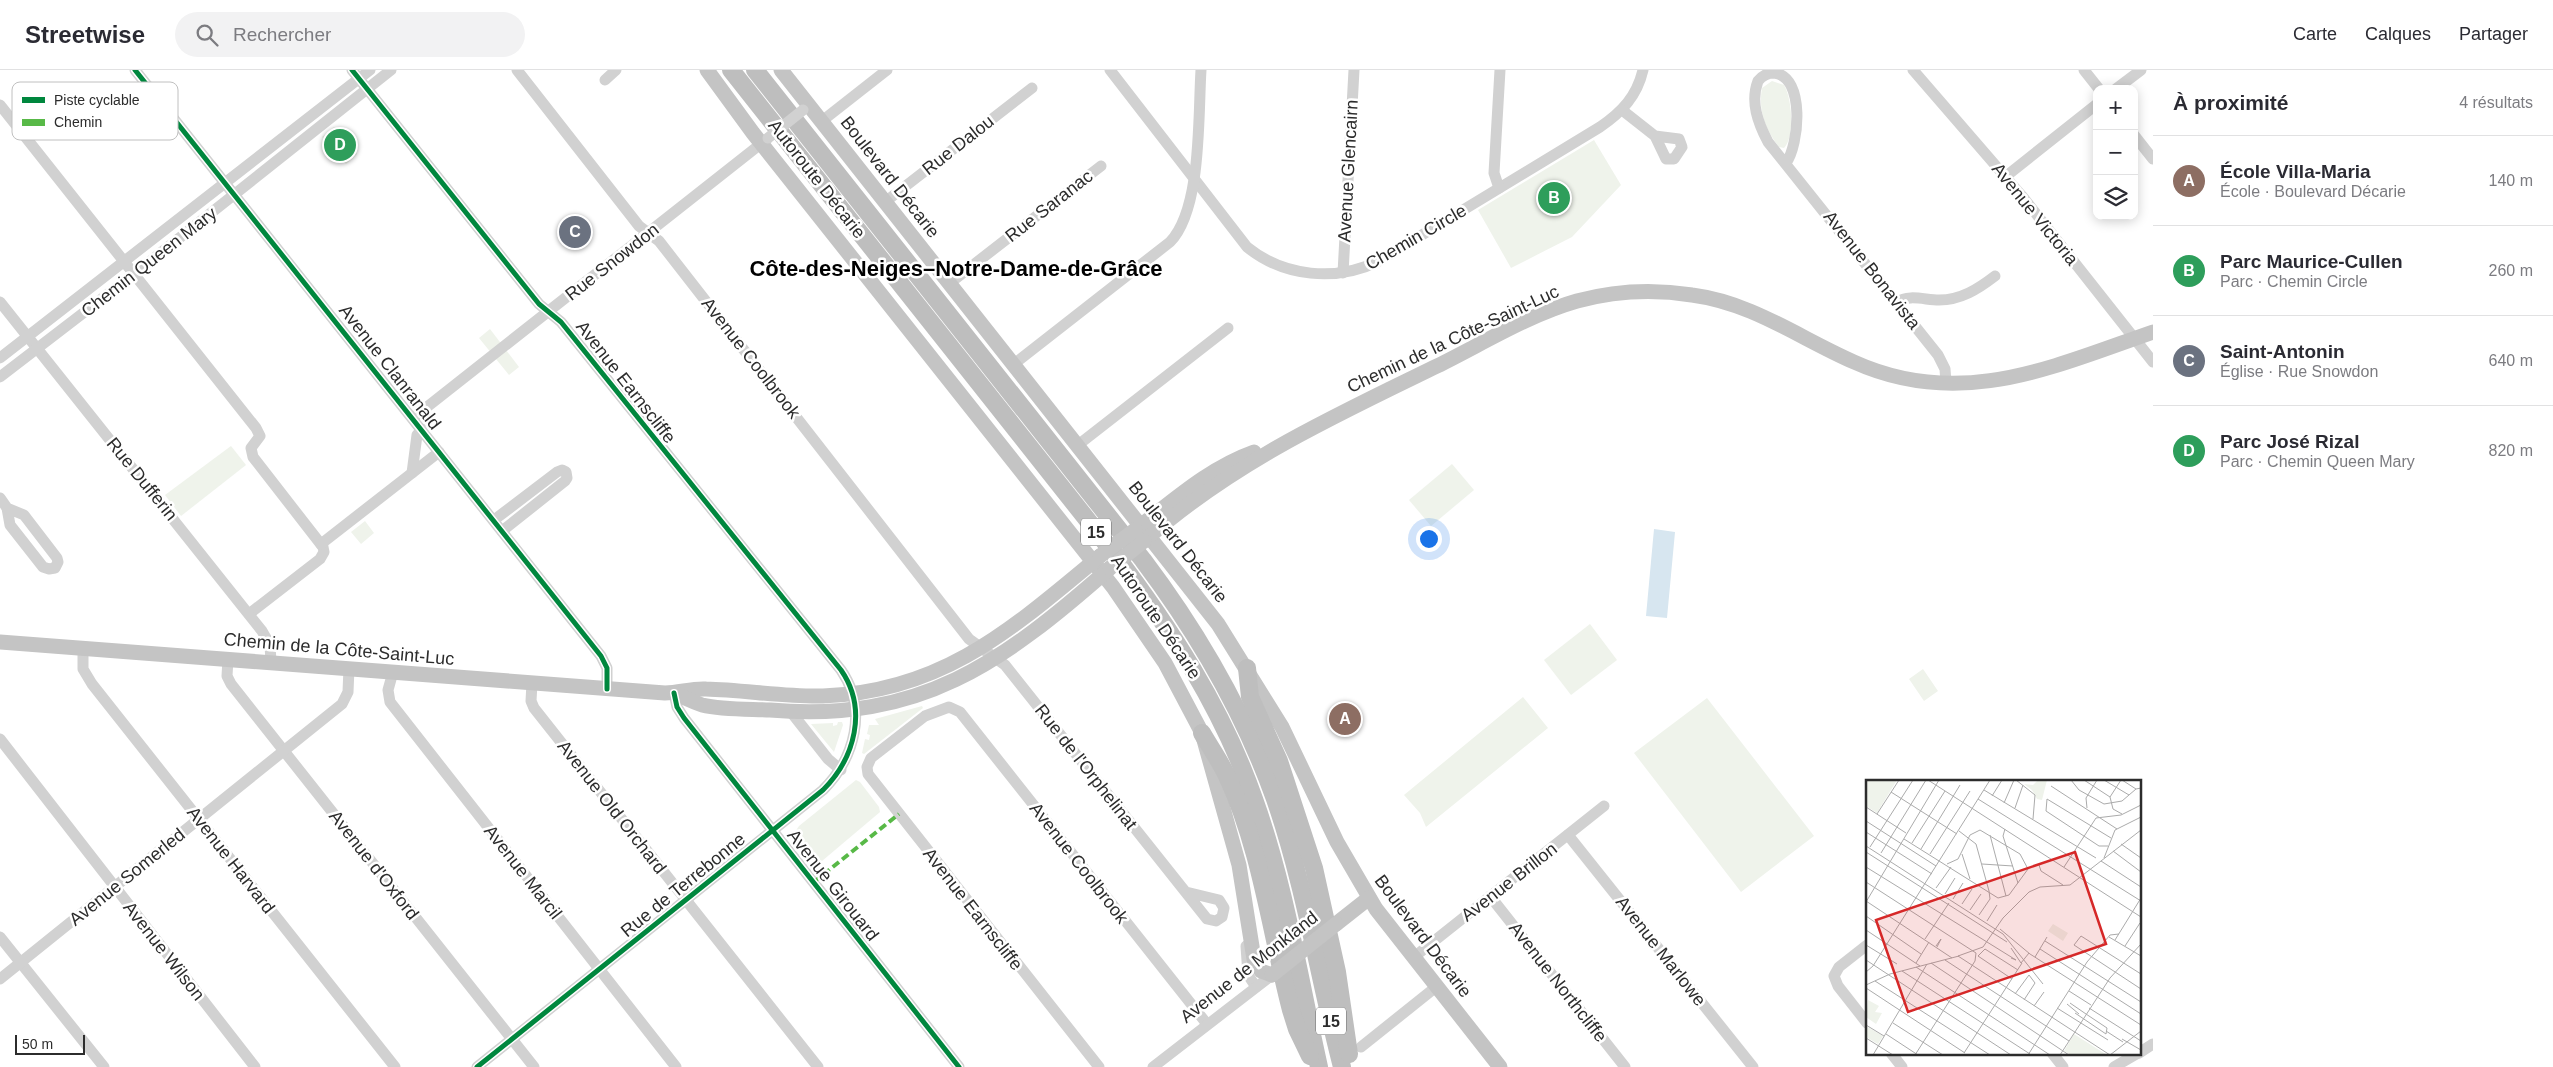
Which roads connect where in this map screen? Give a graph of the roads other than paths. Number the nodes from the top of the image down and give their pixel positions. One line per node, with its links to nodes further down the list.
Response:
1 (136, 70): 21 (street, Avenue Clanranald)
2 (370, 70): 19 (street, Chemin Queen Mary)
3 (391, 70): 25 (street, Chemin Queen Mary)
4 (517, 70): 46 (street, Avenue Coolbrook)
5 (616, 70): 20 (street)
6 (707, 70): 36 (main road)
7 (731, 70): 137 (highway, Autoroute Décarie / 15)
8 (755, 70): 138 (highway, Autoroute Décarie / 15)
9 (781, 70): 28 (main road, Boulevard Décarie)
10 (887, 70): 31 (street)
11 (1110, 70): 41 (street, Chemin Circle)
12 (1201, 70): 41 (street)
13 (1354, 70): 48 (street, Avenue Glencairn)
14 (1500, 70): 43 (street)
15 (1643, 70): 29 (street, Chemin Circle)
16 (1913, 70): 40 (street, Avenue Victoria)
17 (2084, 70): 22 (street)
18 (2141, 70): 23 (street)
19 (355, 74): 25 (street, Avenue Earnscliffe); 42 (street, Chemin Queen Mary)
20 (604, 80)
21 (146, 82)
22 (2096, 85)
23 (2121, 85)
24 (1032, 88): 45 (street, Rue Dalou)
25 (368, 89): 44 (street, Chemin Queen Mary); 54 (street, Avenue Earnscliffe)
26 (0, 105): 30 (street)
27 (2093, 107): 40 (street)
28 (806, 108): 31 (main road, Boulevard Décarie); 36 (street, Rue Snowdon, bridge)
29 (1622, 110): 33 (street); 43 (street, Chemin Circle)
30 (12, 120)
31 (822, 121): 45 (main road, Boulevard Décarie)
32 (178, 123): 42 (street, Avenue Clanranald)
33 (1656, 136)
34 (28, 140): 47 (street)
35 (2138, 140): 37 (street)
36 (765, 141): 46 (street, Rue Snowdon); 75 (main road)
37 (2153, 159)
38 (1786, 163): 38 (street, Avenue Bonavista); 53 (street, Avenue Bonavista)
39 (1101, 166): 51 (street, Rue Saranac)
40 (2005, 177): 58 (street, Avenue Victoria)
41 (1193, 178): 48 (street, Chemin Circle); 62 (street)
42 (225, 182): 44 (street, Avenue Clanranald); 47 (street, Chemin Queen Mary)
43 (1499, 188): 48 (street, Chemin Circle)
44 (235, 194): 49 (street, Chemin Queen Mary); 65 (street, Avenue Clanranald)
45 (885, 202): 51 (main road, Boulevard Décarie)
46 (649, 233): 54 (street, Rue Snowdon); 80 (street, Avenue Coolbrook)
47 (124, 262): 49 (street); 57 (street, Chemin Queen Mary)
48 (1343, 272)
49 (134, 274): 59 (street, Chemin Queen Mary); 74 (street)
50 (1995, 276): 53 (street)
51 (950, 283): 62 (main road, Boulevard Décarie)
52 (0, 302): 57 (street, Rue Dufferin)
53 (1897, 302): 64 (street, Avenue Bonavista)
54 (548, 312): 65 (street, Rue Snowdon); 90 (street, Avenue Earnscliffe)
55 (1228, 328): 67 (street)
56 (2153, 332): 58 (main road, Chemin de la Côte-Saint-Luc)
57 (28, 336): 59 (street, Rue Dufferin); 60 (street, Chemin Queen Mary)
58 (2135, 339): 61 (street, Avenue Victoria); 64 (main road, Chemin de la Côte-Saint-Luc)
59 (38, 349): 63 (street, Chemin Queen Mary); 77 (street, Rue Dufferin)
60 (0, 358)
61 (2153, 362)
62 (1014, 364): 67 (main road, Boulevard Décarie)
63 (0, 377)
64 (1946, 383): 73 (main road, Chemin de la Côte-Saint-Luc)
65 (413, 418): 66 (street, Avenue Clanranald)
66 (422, 429): 68 (street, Avenue Clanranald); 69 (street)
67 (1078, 445): 73 (main road, Boulevard Décarie)
68 (439, 452): 69 (street); 71 (street, Avenue Clanranald)
69 (412, 472): 74 (street)
70 (2, 506): 70 (street)
71 (494, 520): 72 (street, Avenue Clanranald); 72 (street)
72 (502, 531): 88 (street, Avenue Clanranald)
73 (1142, 533): 75 (main road, Chemin de la Côte-Saint-Luc, bridge); 76 (main road, Chemin de la Côte-Saint-Luc, bridge); 85 (main road, Boulevard Décarie)
74 (321, 544): 77 (street)
75 (1097, 559): 76 (main road); 80 (main road, Chemin de la Côte-Saint-Luc)
76 (1106, 571): 82 (main road, Chemin de la Côte-Saint-Luc); 94 (main road)
77 (249, 614): 83 (street, Rue Dufferin)
78 (0, 642): 79 (main road, Chemin de la Côte-Saint-Luc)
79 (83, 648): 81 (main road, Chemin de la Côte-Saint-Luc); 99 (street, Avenue Harvard)
80 (981, 649): 82 (street, Rue de l'Orphelinat); 90 (main road, Chemin de la Côte-Saint-Luc)
81 (228, 659): 83 (main road, Chemin de la Côte-Saint-Luc); 96 (street, Avenue d'Oxford)
82 (996, 659): 92 (main road, Chemin de la Côte-Saint-Luc); 103 (street, Rue de l'Orphelinat)
83 (271, 662): 84 (main road, Chemin de la Côte-Saint-Luc)
84 (349, 668): 86 (main road, Chemin de la Côte-Saint-Luc); 96 (street, Avenue Somerled)
85 (1247, 668): 105 (main road, Boulevard Décarie); 139 (highway)
86 (393, 672): 87 (main road, Chemin de la Côte-Saint-Luc); 112 (street, Avenue Marcil)
87 (532, 683): 88 (main road, Chemin de la Côte-Saint-Luc); 106 (street, Avenue Old Orchard)
88 (606, 689): 89 (main road, Chemin de la Côte-Saint-Luc)
89 (674, 693): 90 (main road, Chemin de la Côte-Saint-Luc); 93 (main road, Chemin de la Côte-Saint-Luc); 100 (street, Avenue Girouard)
90 (853, 694): 92 (street, Rue de Terrebonne)
91 (949, 707): 118 (street, Avenue Coolbrook); 134 (street, Avenue Earnscliffe)
92 (856, 710): 93 (main road, Chemin de la Côte-Saint-Luc); 97 (street, Rue de Terrebonne)
93 (791, 712): 97 (street)
94 (1202, 733): 107 (main road); 136 (highway)
95 (0, 739): 102 (street, Avenue Wilson)
96 (284, 751): 99 (street, Avenue Somerled); 119 (street, Avenue d'Oxford)
97 (840, 770): 100 (street, Rue de Terrebonne)
98 (1604, 806): 101 (street, Avenue Brillon)
99 (199, 819): 102 (street, Avenue Somerled); 128 (street, Avenue Harvard)
100 (772, 831): 106 (street, Rue de Terrebonne); 133 (street, Avenue Girouard)
101 (1568, 834): 104 (street, Avenue Brillon); 142 (street, Avenue Marlowe)
102 (114, 886): 111 (street, Avenue Somerled); 127 (street, Avenue Wilson)
103 (1186, 892)
104 (1490, 896): 110 (street, Avenue Brillon); 141 (street, Avenue Northcliffe)
105 (1369, 898): 110 (main road, Boulevard Décarie); 113 (main road, Avenue de Monkland, bridge)
106 (686, 901): 112 (street, Rue de Terrebonne); 132 (street, Avenue Old Orchard)
107 (1245, 906): 113 (main road); 115 (street)
108 (0, 937): 111 (street)
109 (1866, 947): 117 (street)
110 (1414, 957): 116 (main road, Boulevard Décarie)
111 (20, 962): 114 (street, Avenue Somerled); 126 (street)
112 (600, 969): 119 (street, Rue de Terrebonne); 131 (street, Avenue Marcil)
113 (1272, 975): 115 (street, Avenue de Monkland)
114 (0, 979)
115 (1256, 987): 118 (street, Avenue de Monkland)
116 (1436, 987): 121 (street); 140 (main road, Boulevard Décarie)
117 (1866, 1022)
118 (1207, 1024): 135 (street, Avenue de Monkland)
119 (512, 1039): 129 (street, Rue de Terrebonne); 130 (street, Avenue d'Oxford)
120 (2153, 1044): 122 (street)
121 (1361, 1047)
122 (2140, 1052)
123 (1892, 1054): 143 (street)
124 (2053, 1054): 144 (street)
125 (2137, 1054): 145 (street)
126 (104, 1067)
127 (255, 1067)
128 (395, 1067)
129 (477, 1067)
130 (534, 1067)
131 (676, 1067)
132 (818, 1067)
133 (959, 1067)
134 (1099, 1067)
135 (1153, 1067)
136 (1315, 1067)
137 (1319, 1067)
138 (1342, 1067)
139 (1351, 1067)
140 (1500, 1067)
141 (1625, 1067)
142 (1753, 1067)
143 (1902, 1067)
144 (2063, 1067)
145 (2114, 1067)

